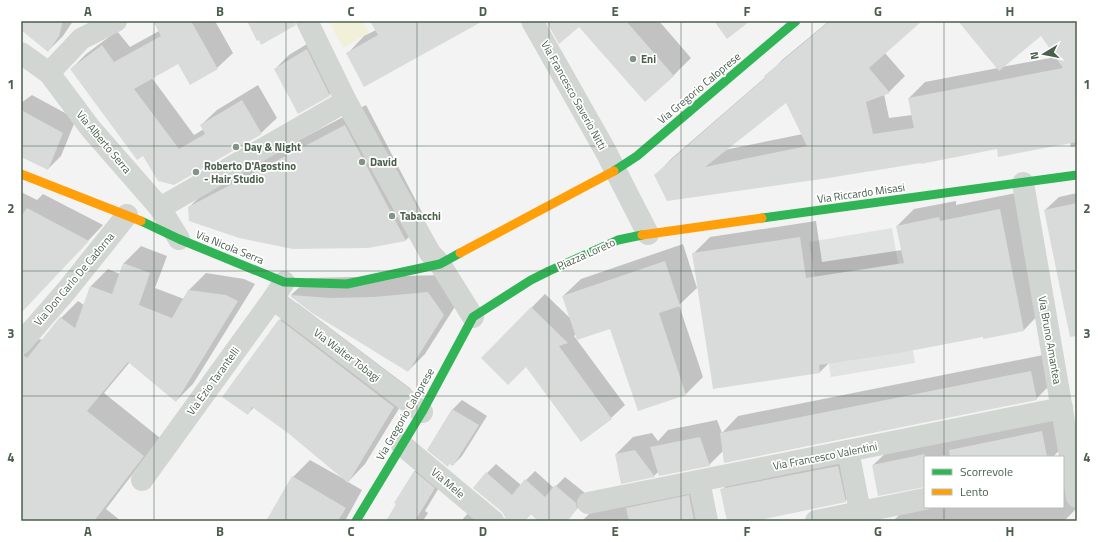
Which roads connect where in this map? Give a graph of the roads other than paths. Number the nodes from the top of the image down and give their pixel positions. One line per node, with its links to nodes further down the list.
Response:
1 (116, 21): 6 (street)
2 (307, 21): 7 (street)
3 (532, 21): 8 (street, Via Francesco Saverio Nitti)
4 (796, 21): 8 (street, Via Gregorio Caloprese)
5 (21, 53): 6 (street, Via Alberto Serra)
6 (49, 73): 12 (street, Via Alberto Serra)
7 (346, 101): 12 (street); 16 (street)
8 (615, 170): 14 (street); 16 (street)
9 (21, 174): 13 (street, Via Nicola Serra)
10 (1077, 175): 11 (street, Via Riccardo Misasi)
11 (1023, 183): 14 (street, Via Riccardo Misasi); 20 (street, Via Bruno Amantea)
12 (160, 208): 15 (street, Via Alberto Serra)
13 (127, 215): 15 (street, Via Nicola Serra); 19 (street, Via Don Carlo De Cadorna)
14 (648, 234): 18 (street, Piazza Loreto)
15 (179, 239): 17 (street, Via Nicola Serra)
16 (440, 264): 17 (street, Via Nicola Serra); 18 (street)
17 (278, 290): 21 (street, Via Walter Tobagi); 25 (street, Via Ezio Tarantelli)
18 (473, 317): 21 (street, Via Gregorio Caloprese)
19 (21, 343)
20 (1062, 408): 23 (street, Via Francesco Valentini); 24 (street, Via Bruno Amantea)
21 (422, 412): 22 (street, Via Gregorio Caloprese)
22 (402, 445): 31 (street, Via Gregorio Caloprese); 32 (street, Via Mele)
23 (848, 451): 26 (street, Via Francesco Valentini); 30 (street)
24 (1068, 470): 27 (street, Via Bruno Amantea)
25 (142, 480)
26 (699, 481): 29 (street, Via Francesco Valentini); 33 (street)
27 (1077, 497)
28 (924, 499): 30 (street)
29 (588, 503)
30 (861, 517): 34 (street)
31 (356, 521)
32 (494, 521)
33 (707, 521)
34 (816, 521)

